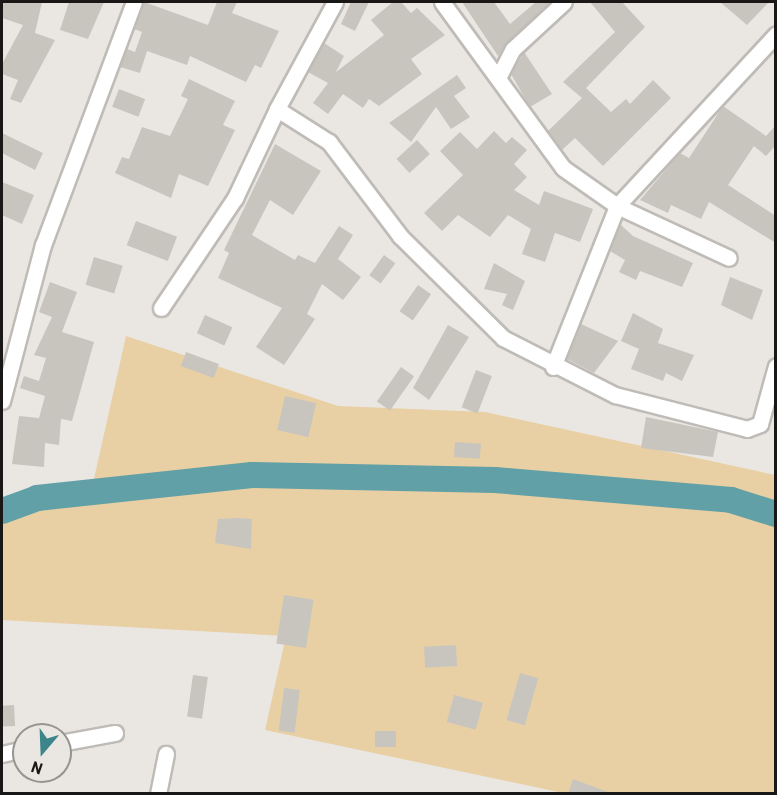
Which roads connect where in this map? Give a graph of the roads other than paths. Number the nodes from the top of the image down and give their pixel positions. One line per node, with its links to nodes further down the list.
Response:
1 (133, 2): 13 (street)
2 (335, 2): 7 (street)
3 (442, 2): 6 (street)
4 (564, 2): 6 (street)
5 (776, 34): 8 (street)
6 (500, 74): 8 (street)
7 (277, 109): 10 (street); 12 (street)
8 (617, 206): 9 (street); 12 (street)
9 (729, 258)
10 (161, 308)
11 (776, 366): 12 (street)
12 (553, 367)
13 (2, 401)
14 (115, 733): 15 (street)
15 (72, 741)
16 (166, 754): 17 (street)
17 (158, 794)

